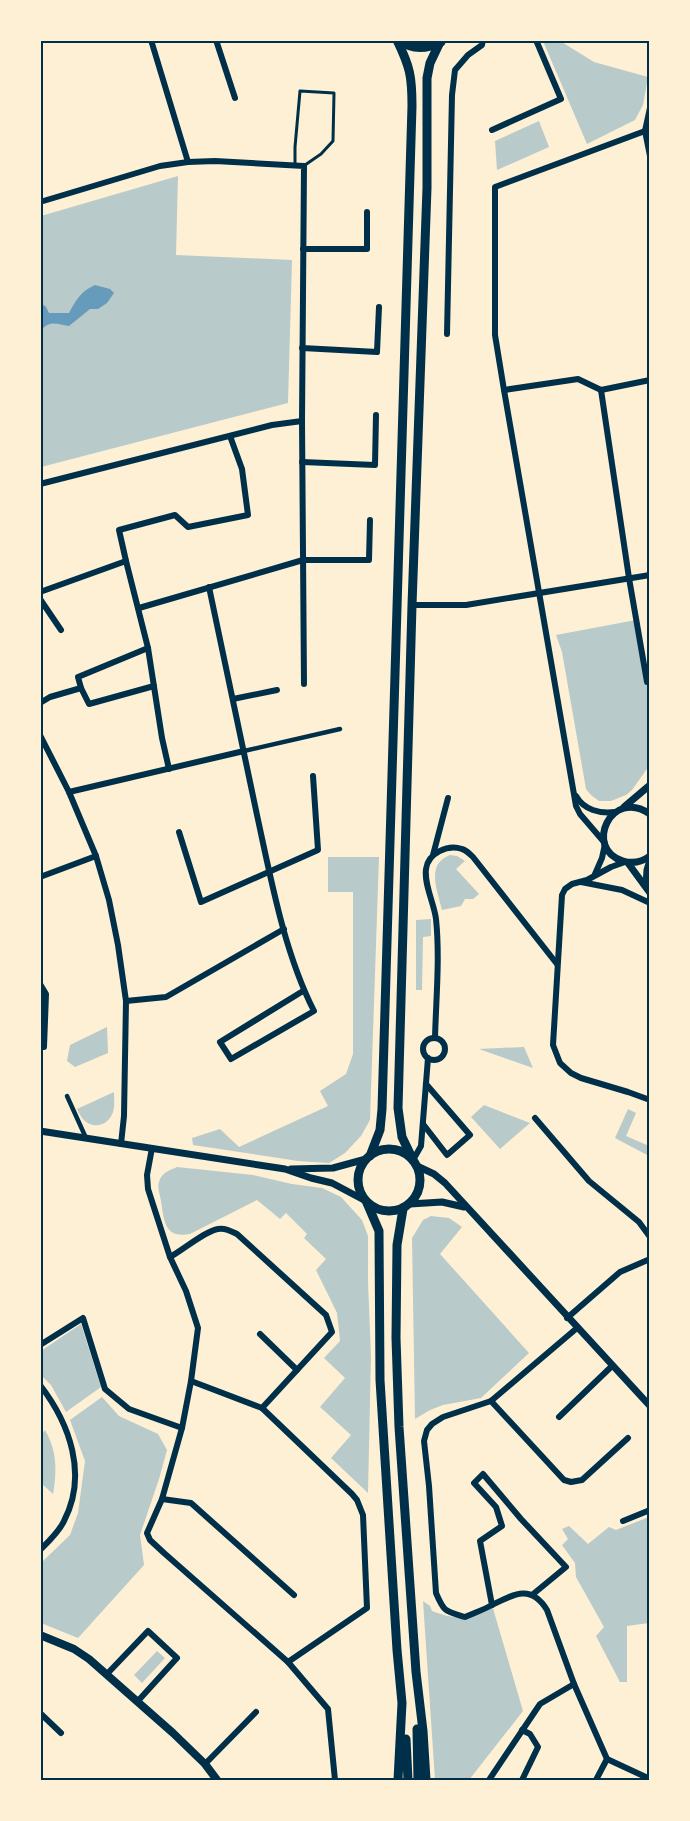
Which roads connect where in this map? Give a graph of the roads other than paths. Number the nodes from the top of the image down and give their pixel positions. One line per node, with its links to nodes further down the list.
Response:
1 (151, 40): 12 (street)
2 (216, 40): 7 (street)
3 (398, 40): 6 (main road); 89 (main road)
4 (483, 40): 19 (street)
5 (537, 40): 9 (street)
6 (442, 41): 38 (main road)
7 (235, 98)
8 (650, 108): 10 (street)
9 (492, 130)
10 (645, 131): 11 (street); 22 (street)
11 (650, 156)
12 (188, 162): 13 (street); 15 (street)
13 (295, 166): 14 (street); 14 (lane)
14 (304, 166): 17 (street)
15 (40, 202)
16 (368, 212): 17 (street)
17 (303, 249): 20 (street)
18 (379, 307): 20 (street)
19 (447, 334)
20 (302, 348): 25 (street)
21 (650, 380): 23 (street)
22 (504, 390): 23 (street); 36 (street)
23 (601, 390): 33 (street)
24 (376, 415): 27 (street)
25 (302, 421): 26 (street); 27 (street)
26 (230, 436): 28 (street); 31 (street)
27 (302, 462): 30 (street)
28 (40, 484)
29 (370, 520): 30 (street)
30 (303, 560): 34 (street); 43 (street)
31 (126, 561): 35 (street); 39 (street)
32 (650, 575): 33 (street)
33 (629, 578): 36 (street); 42 (street)
34 (209, 587): 39 (street); 47 (street)
35 (40, 592)
36 (540, 594): 38 (street); 56 (street)
37 (40, 599): 40 (street)
38 (412, 605): 90 (main road)
39 (139, 608): 41 (street)
40 (61, 630)
41 (148, 648): 44 (street); 45 (street)
42 (648, 681)
43 (304, 684)
44 (154, 686): 45 (street); 52 (street)
45 (81, 688): 48 (street)
46 (277, 690): 47 (street)
47 (233, 699): 51 (street)
48 (40, 702)
49 (340, 729): 51 (street)
50 (40, 735): 55 (street)
51 (244, 751): 52 (street); 66 (street)
52 (169, 769): 55 (street)
53 (313, 776): 66 (street)
54 (650, 785): 58 (street)
55 (69, 792): 63 (street)
56 (575, 792): 58 (street); 61 (street)
57 (448, 798): 62 (street)
58 (618, 810): 59 (street); 61 (street)
59 (650, 814)
60 (179, 832): 66 (street)
61 (605, 843): 65 (street); 67 (street)
62 (433, 855): 73 (street); 77 (street)
63 (96, 856): 68 (street); 76 (street)
64 (650, 858): 65 (street); 70 (street)
65 (627, 862): 67 (street); 70 (street)
66 (269, 871): 72 (street)
67 (595, 875): 69 (street)
68 (40, 877)
69 (580, 882): 71 (street); 73 (street)
70 (648, 890)
71 (650, 903)
72 (284, 929): 75 (street); 76 (street)
73 (557, 964): 82 (street)
74 (40, 984): 78 (street)
75 (303, 991): 75 (street)
76 (126, 1001): 87 (street)
77 (435, 1038): 79 (street); 79 (street)
78 (40, 1047)
79 (428, 1058): 80 (street)
80 (426, 1084): 84 (street); 84 (street)
81 (67, 1096): 86 (street)
82 (650, 1100)
83 (535, 1118): 95 (street)
84 (423, 1124): 90 (street)
85 (40, 1131): 86 (street)
86 (86, 1138): 87 (street)
87 (121, 1144): 88 (street)
88 (152, 1148): 91 (street); 96 (street)
89 (368, 1157): 90 (main road); 91 (street); 92 (main road)
90 (415, 1163): 93 (main road); 94 (street)
91 (285, 1169): 92 (street)
92 (366, 1201): 93 (main road); 125 (main road)
93 (407, 1206): 94 (street); 121 (main road)
94 (464, 1206): 98 (street)
95 (650, 1237)
96 (170, 1257): 103 (street); 104 (street)
97 (650, 1259): 98 (street)
98 (567, 1318): 99 (street)
99 (577, 1328): 102 (street); 106 (street)
100 (260, 1334): 103 (street)
101 (40, 1345): 110 (street)
102 (612, 1366): 107 (street); 109 (street)
103 (297, 1370): 108 (street)
104 (191, 1381): 108 (street); 110 (street)
105 (40, 1385): 115 (street)
106 (491, 1401): 111 (street); 118 (street)
107 (650, 1406)
108 (262, 1408): 120 (street)
109 (559, 1417)
110 (182, 1428): 112 (street)
111 (628, 1438)
112 (162, 1499): 116 (street); 120 (street)
113 (650, 1509): 114 (street)
114 (623, 1521)
115 (40, 1550)
116 (294, 1595)
117 (532, 1595): 118 (street); 118 (street); 123 (street)
118 (492, 1605)
119 (40, 1635): 122 (main road)
120 (288, 1662): 134 (street)
121 (416, 1672): 137 (main road); 138 (main road)
122 (107, 1674): 124 (main road); 124 (street)
123 (574, 1684): 128 (street); 130 (street)
124 (137, 1702): 131 (main road)
125 (402, 1703): 135 (main road); 136 (main road)
126 (256, 1712): 131 (street)
127 (40, 1713): 129 (street)
128 (522, 1730): 139 (street); 140 (street)
129 (61, 1733)
130 (607, 1759): 132 (street); 141 (street)
131 (205, 1764): 133 (main road)
132 (650, 1779)
133 (217, 1780)
134 (335, 1780)
135 (398, 1780)
136 (408, 1780)
137 (418, 1780)
138 (426, 1780)
139 (489, 1780)
140 (522, 1780)
141 (596, 1780)

